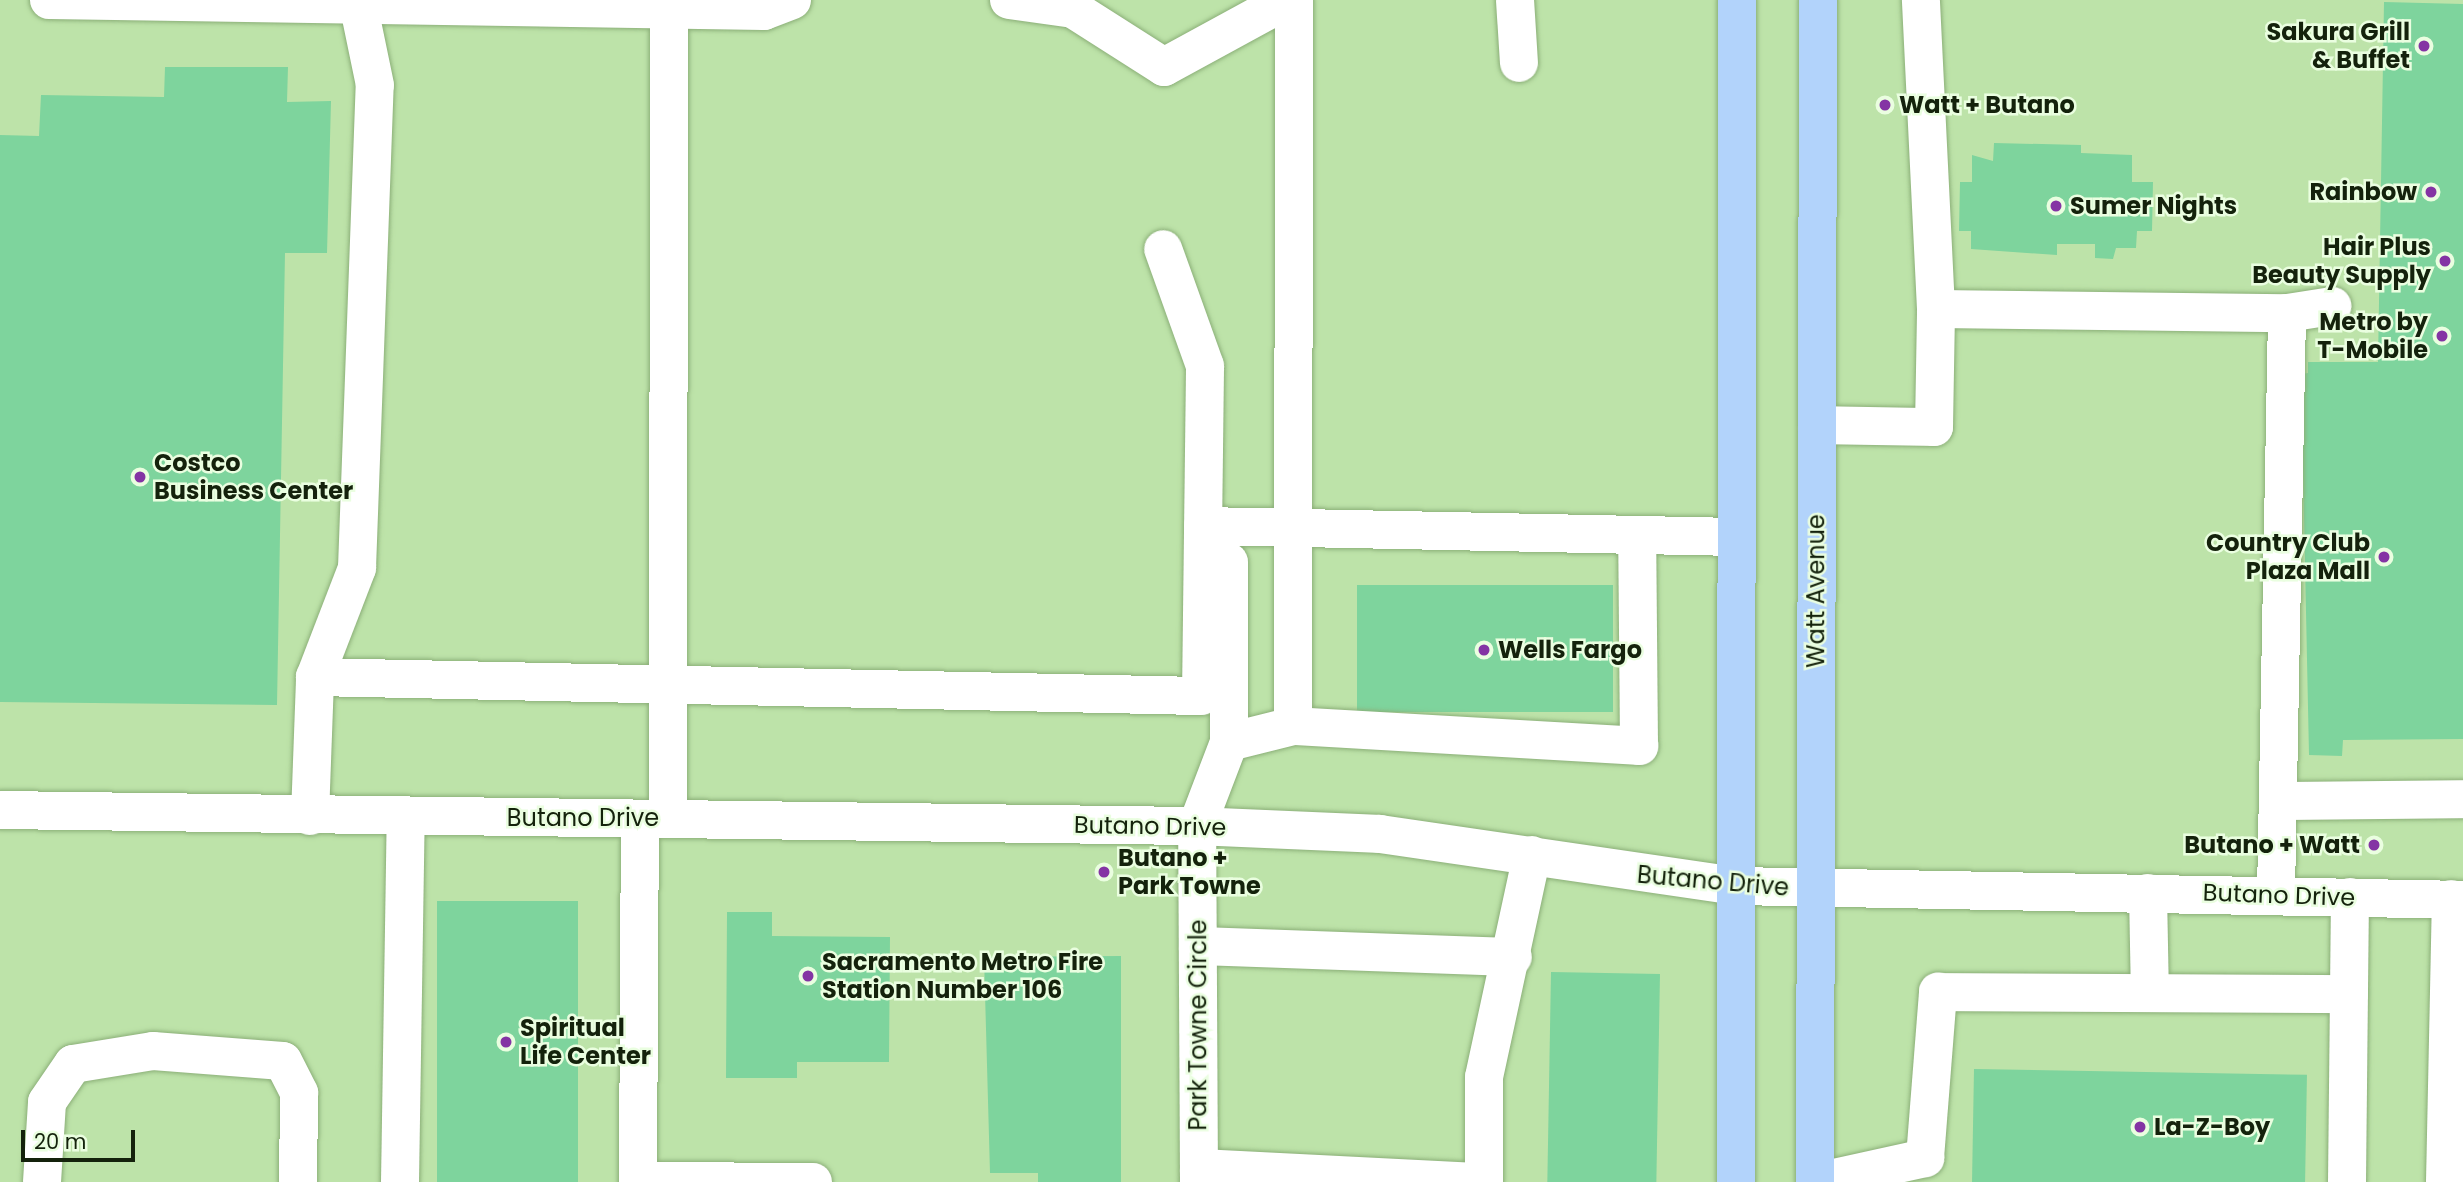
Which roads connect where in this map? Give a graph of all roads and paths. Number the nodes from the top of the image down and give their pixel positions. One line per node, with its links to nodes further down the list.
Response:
1 (49, 0): 10 (street)
2 (792, 0): 12 (street)
3 (1009, 0): 4 (street)
4 (1287, 0)
5 (1294, 0): 20 (street)
6 (1515, 0): 13 (street)
7 (1737, 0): 22 (main road)
8 (1818, 0): 18 (main road, Watt Avenue)
9 (1921, 0): 16 (street)
10 (299, 1): 11 (street)
11 (358, 3): 12 (street); 23 (street)
12 (669, 9): 24 (street)
13 (1519, 63)
14 (1163, 249): 19 (street)
15 (2332, 306): 17 (street)
16 (1936, 309): 17 (street); 18 (street)
17 (2287, 313): 28 (street)
18 (1817, 425): 36 (main road, Watt Avenue)
19 (1216, 527): 20 (street); 24 (street); 26 (street)
20 (1296, 529): 21 (street); 25 (street)
21 (1637, 537): 22 (street); 25 (street)
22 (1737, 537): 35 (main road)
23 (315, 677): 24 (street); 30 (street)
24 (668, 685): 32 (street)
25 (1293, 726): 26 (street)
26 (1229, 742): 33 (street)
27 (2463, 799): 28 (street)
28 (2280, 801): 38 (street)
29 (0, 810): 30 (street, Butano Drive)
30 (310, 816): 31 (street, Butano Drive)
31 (406, 818): 32 (street, Butano Drive); 48 (street)
32 (654, 819): 33 (street, Butano Drive); 49 (street)
33 (1197, 826): 34 (street, Butano Drive); 41 (street, Park Towne Circle)
34 (1532, 855): 35 (street, Butano Drive); 42 (street)
35 (1736, 886): 36 (street, Butano Drive); 53 (main road)
36 (1814, 889): 37 (street, Butano Drive); 54 (main road, Watt Avenue)
37 (2148, 893): 38 (street, Butano Drive); 43 (street)
38 (2276, 893): 39 (street, Butano Drive)
39 (2350, 897): 40 (street, Butano Drive); 44 (street)
40 (2457, 900): 56 (street)
41 (1198, 946): 42 (street); 45 (street, Park Towne Circle)
42 (1513, 957): 52 (street)
43 (2150, 993): 44 (street); 54 (street)
44 (2348, 994): 55 (street)
45 (1199, 1175): 51 (street)
46 (42, 1182): 47 (street)
47 (298, 1182)
48 (400, 1182)
49 (638, 1182): 50 (street)
50 (813, 1182)
51 (1478, 1182)
52 (1485, 1182)
53 (1736, 1182)
54 (1815, 1182)
55 (2347, 1182)
56 (2445, 1182)

